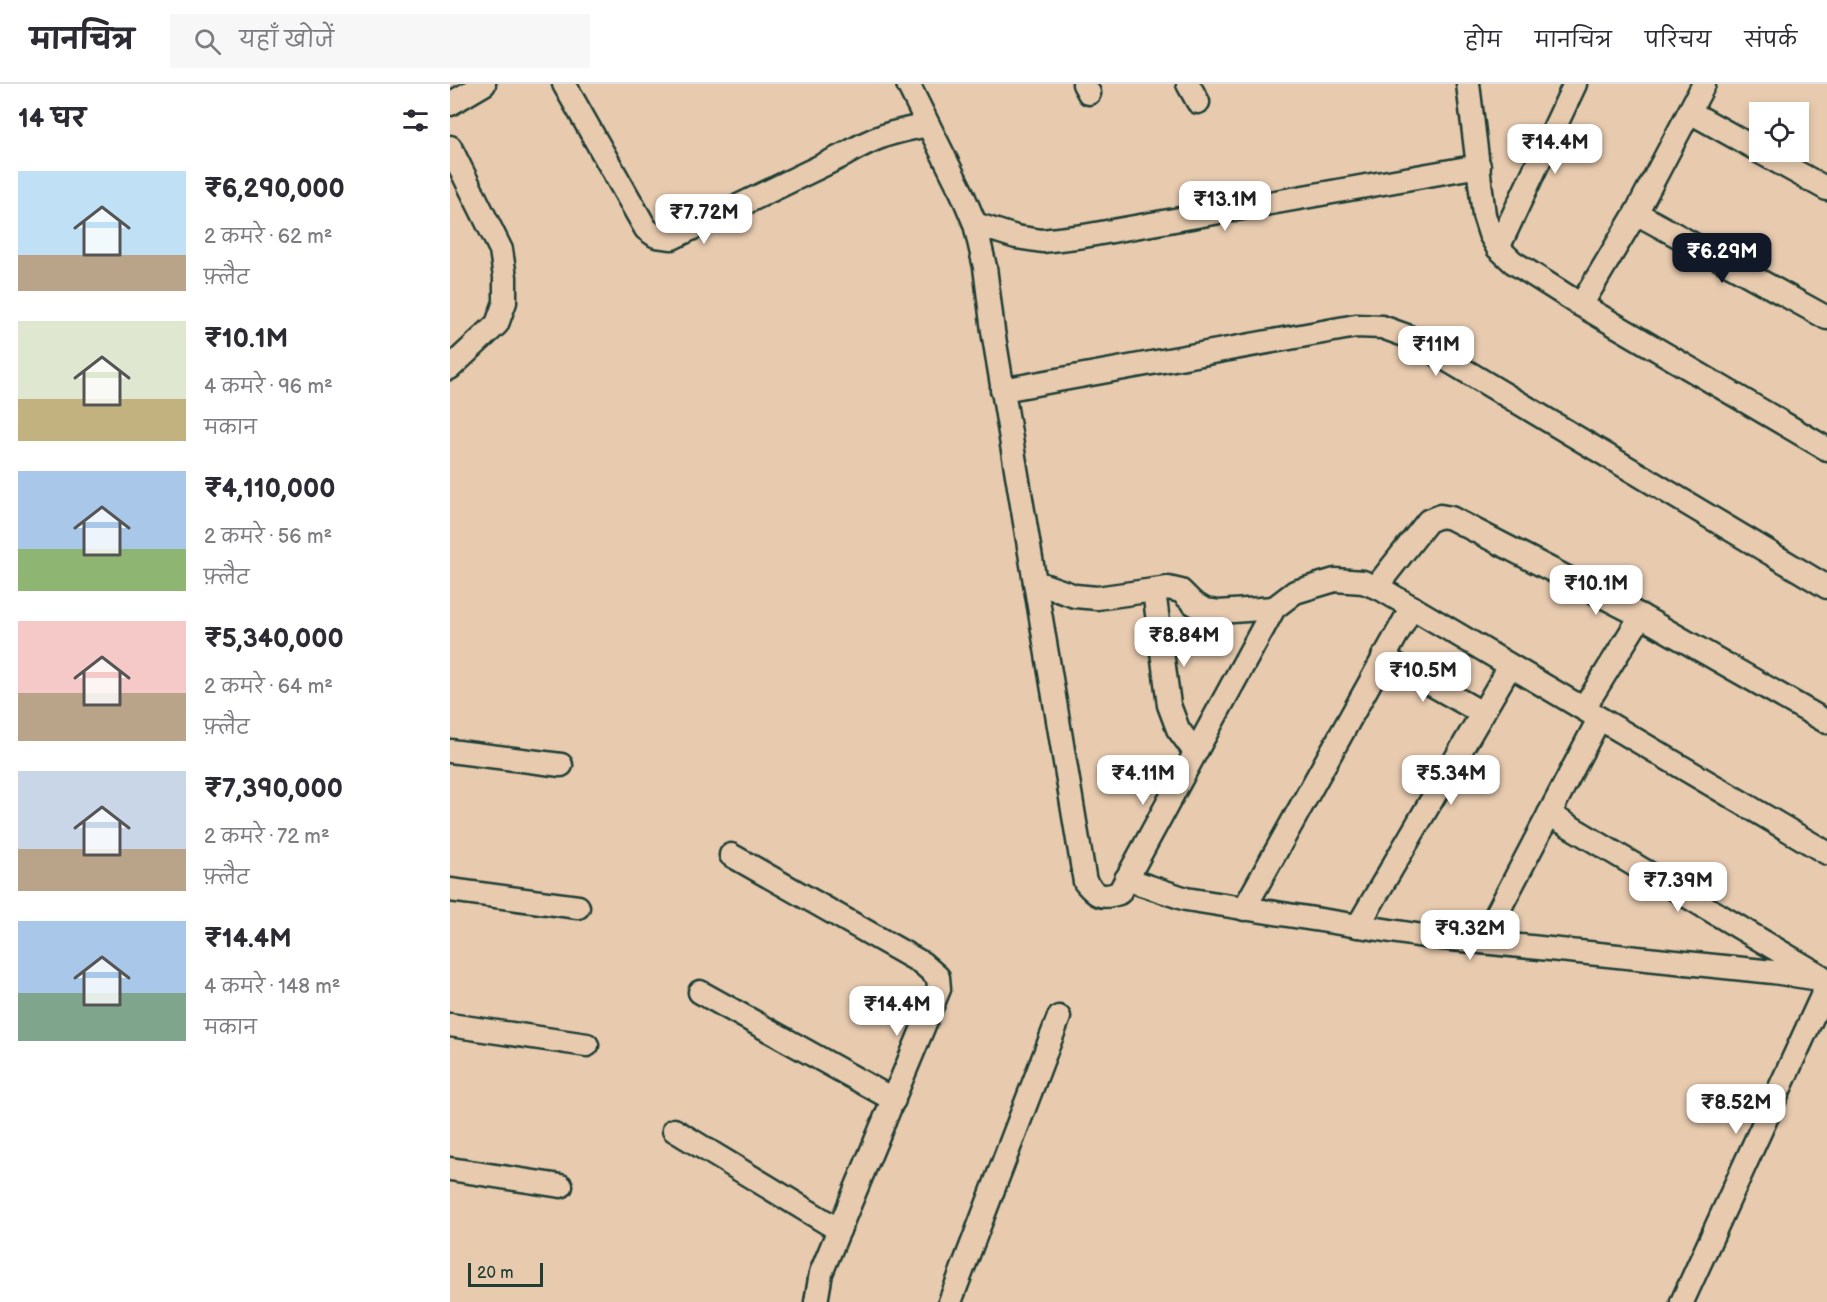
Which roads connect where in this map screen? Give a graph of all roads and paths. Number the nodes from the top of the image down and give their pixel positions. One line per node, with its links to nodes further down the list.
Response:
1 (484, 84): 7 (street)
2 (564, 84): 9 (street)
3 (908, 84): 9 (street)
4 (1468, 84): 13 (street)
5 (1575, 84): 17 (street)
6 (1704, 84): 8 (street)
7 (450, 104)
8 (1690, 112): 10 (street); 15 (street)
9 (928, 124): 16 (street)
10 (1749, 145)
11 (450, 147): 20 (street)
12 (1779, 162): 14 (street)
13 (1479, 166): 16 (street); 17 (street)
14 (1827, 189)
15 (1636, 213): 18 (street); 19 (street)
16 (975, 224): 21 (street)
17 (1498, 248): 18 (street)
18 (1581, 305): 22 (street)
19 (1827, 318)
20 (450, 368)
21 (1002, 390): 23 (street); 25 (street)
22 (1827, 449)
23 (1035, 582): 26 (street); 41 (street)
24 (1377, 587): 27 (street); 28 (street); 29 (street)
25 (1827, 587)
26 (1154, 591): 28 (street); 36 (street)
27 (1412, 607): 30 (street); 31 (street)
28 (1274, 608): 36 (street)
29 (1641, 616): 33 (street); 34 (street)
30 (1383, 657): 32 (street); 44 (street)
31 (1510, 666): 32 (street); 33 (street)
32 (1482, 713): 45 (street)
33 (1592, 713): 38 (street); 39 (street)
34 (1827, 722)
35 (450, 751): 37 (street)
36 (1195, 752): 41 (street)
37 (561, 765)
38 (1549, 814): 46 (street); 47 (street)
39 (1827, 853)
40 (731, 855): 53 (street)
41 (1126, 879): 44 (street)
42 (450, 890): 43 (street)
43 (578, 907)
44 (1244, 909): 45 (street)
45 (1358, 926): 46 (street)
46 (1482, 942): 47 (street)
47 (1827, 980)
48 (1827, 985): 60 (street)
49 (700, 992): 53 (street)
50 (1059, 1017): 59 (street)
51 (450, 1025): 52 (street)
52 (587, 1045)
53 (894, 1100): 57 (street)
54 (674, 1130): 57 (street)
55 (450, 1168): 56 (street)
56 (561, 1186)
57 (839, 1230): 58 (street)
58 (816, 1302)
59 (950, 1302)
60 (1682, 1302)

